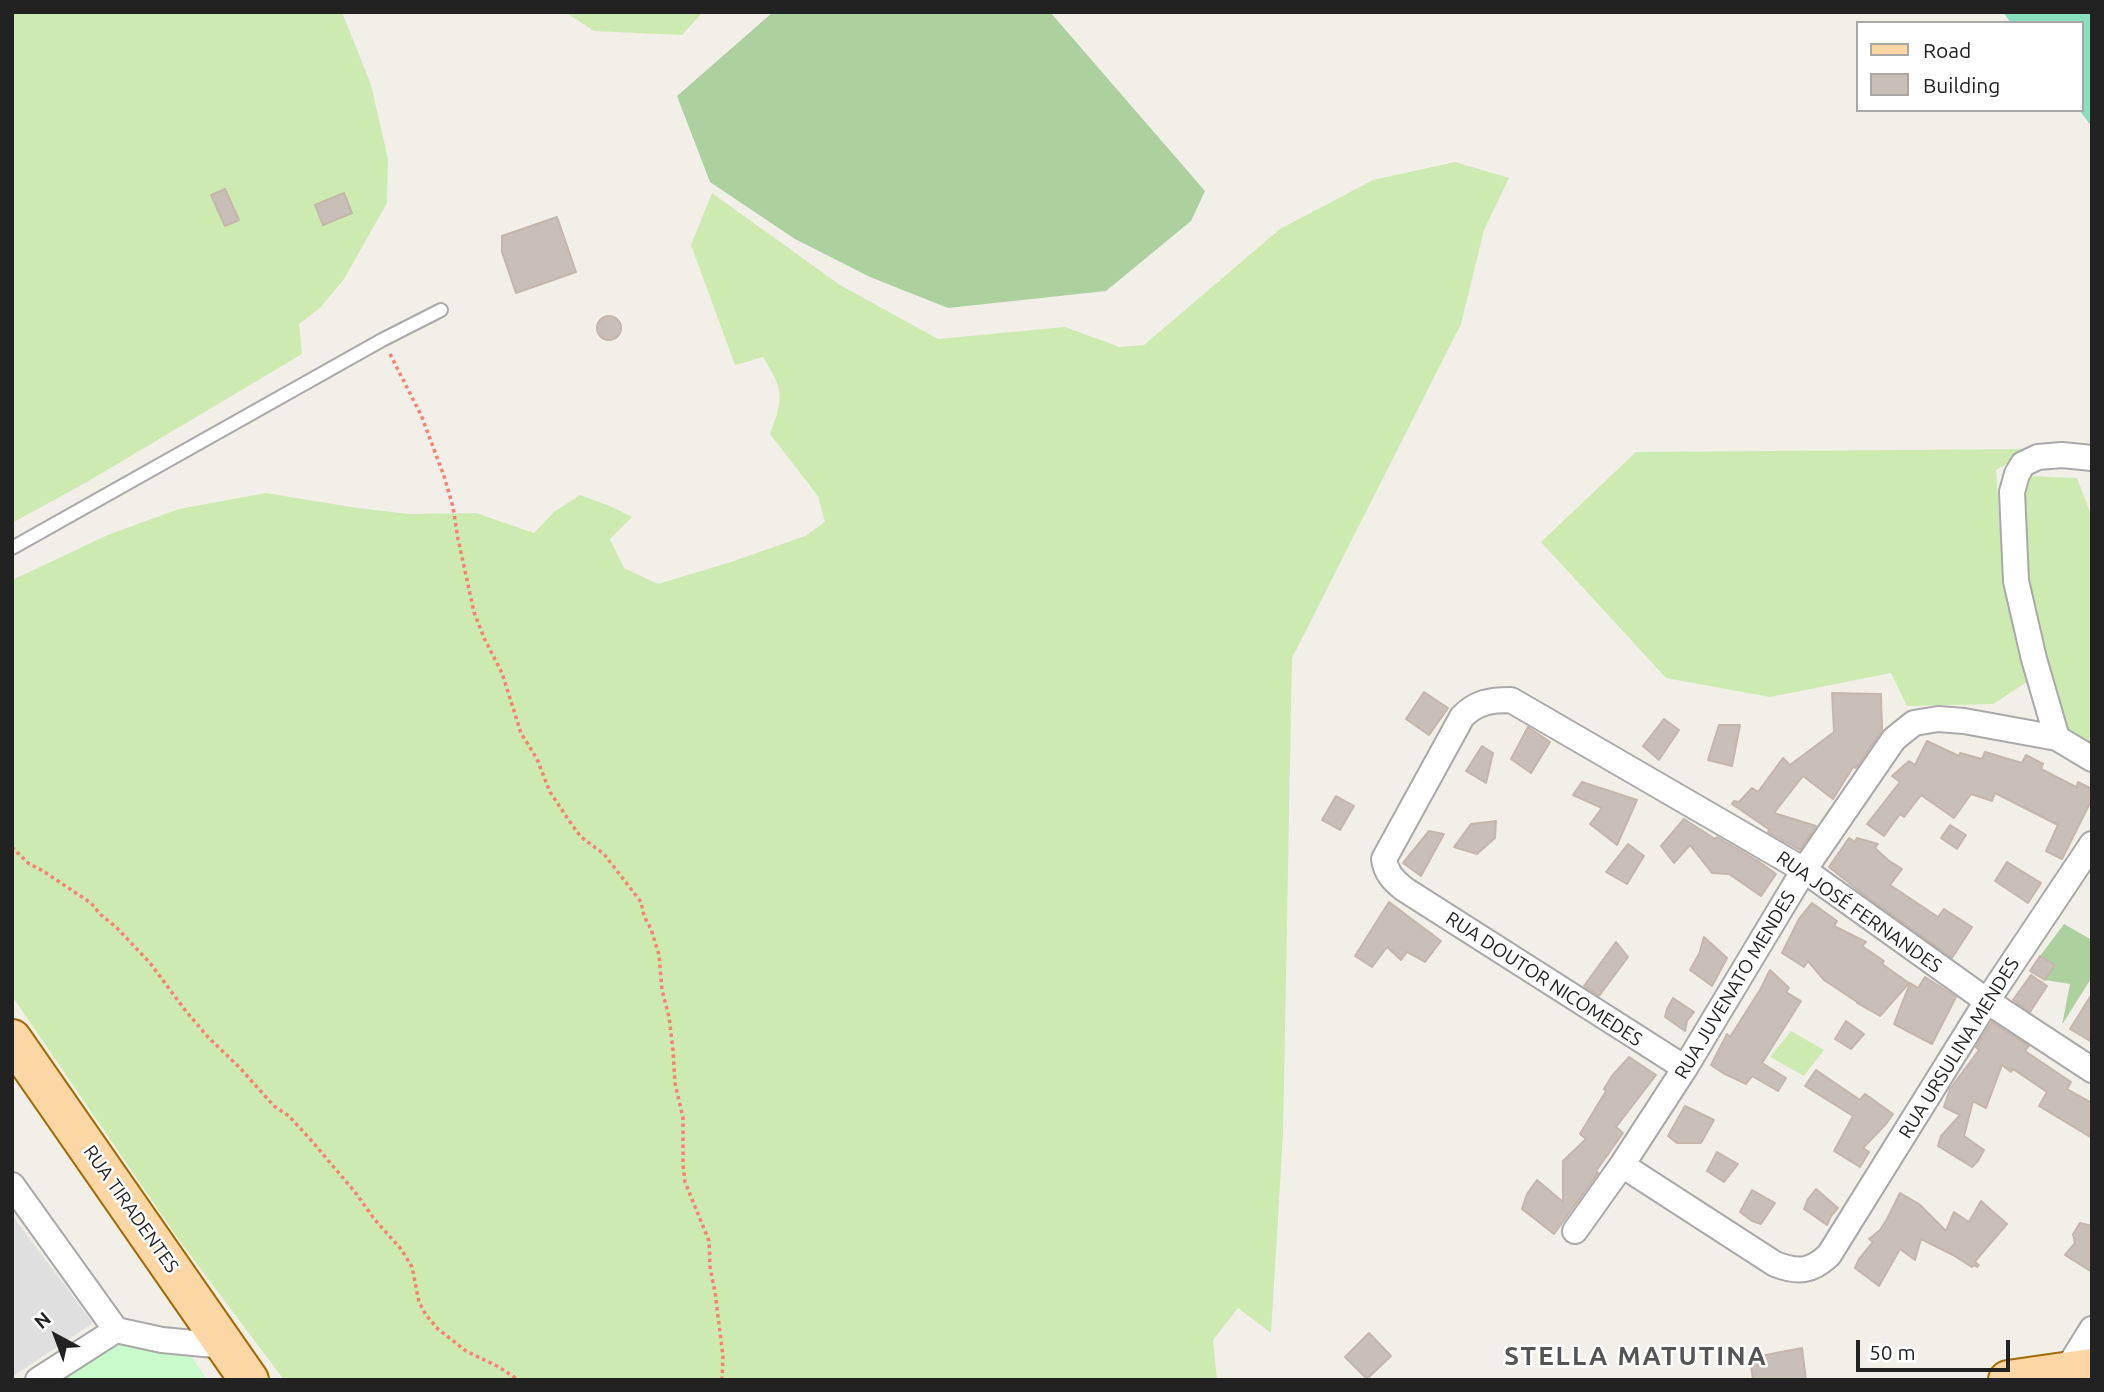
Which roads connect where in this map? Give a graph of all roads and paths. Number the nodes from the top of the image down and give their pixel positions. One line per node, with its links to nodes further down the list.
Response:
1 (441, 310): 2 (lane)
2 (382, 340): 4 (lane); 25 (path)
3 (2092, 458): 5 (street)
4 (12, 548)
5 (2057, 738): 6 (street); 9 (street, RUA JUVENATO MENDES)
6 (2092, 759)
7 (2092, 844): 11 (street, RUA URSULINA MENDES)
8 (12, 847): 24 (path)
9 (1804, 870): 10 (street, RUA JOSÉ FERNANDES); 11 (street, RUA JOSÉ FERNANDES); 13 (street, RUA JUVENATO MENDES)
10 (1404, 889): 13 (street, RUA DOUTOR NICOMEDES)
11 (1986, 1001): 14 (street, RUA JOSÉ FERNANDES); 15 (street, RUA URSULINA MENDES)
12 (12, 1039): 20 (main road, RUA TIRADENTES)
13 (1685, 1068): 15 (street, RUA JUVENATO MENDES)
14 (2092, 1070)
15 (1622, 1165): 17 (street, RUA JUVENATO MENDES)
16 (12, 1185): 19 (street)
17 (1575, 1231)
18 (2092, 1329): 21 (street)
19 (116, 1330): 20 (street); 22 (street)
20 (225, 1346): 23 (main road, RUA TIRADENTES)
21 (2081, 1373): 26 (main road)
22 (38, 1380)
23 (249, 1380)
24 (519, 1380)
25 (722, 1380)
26 (2011, 1380)

